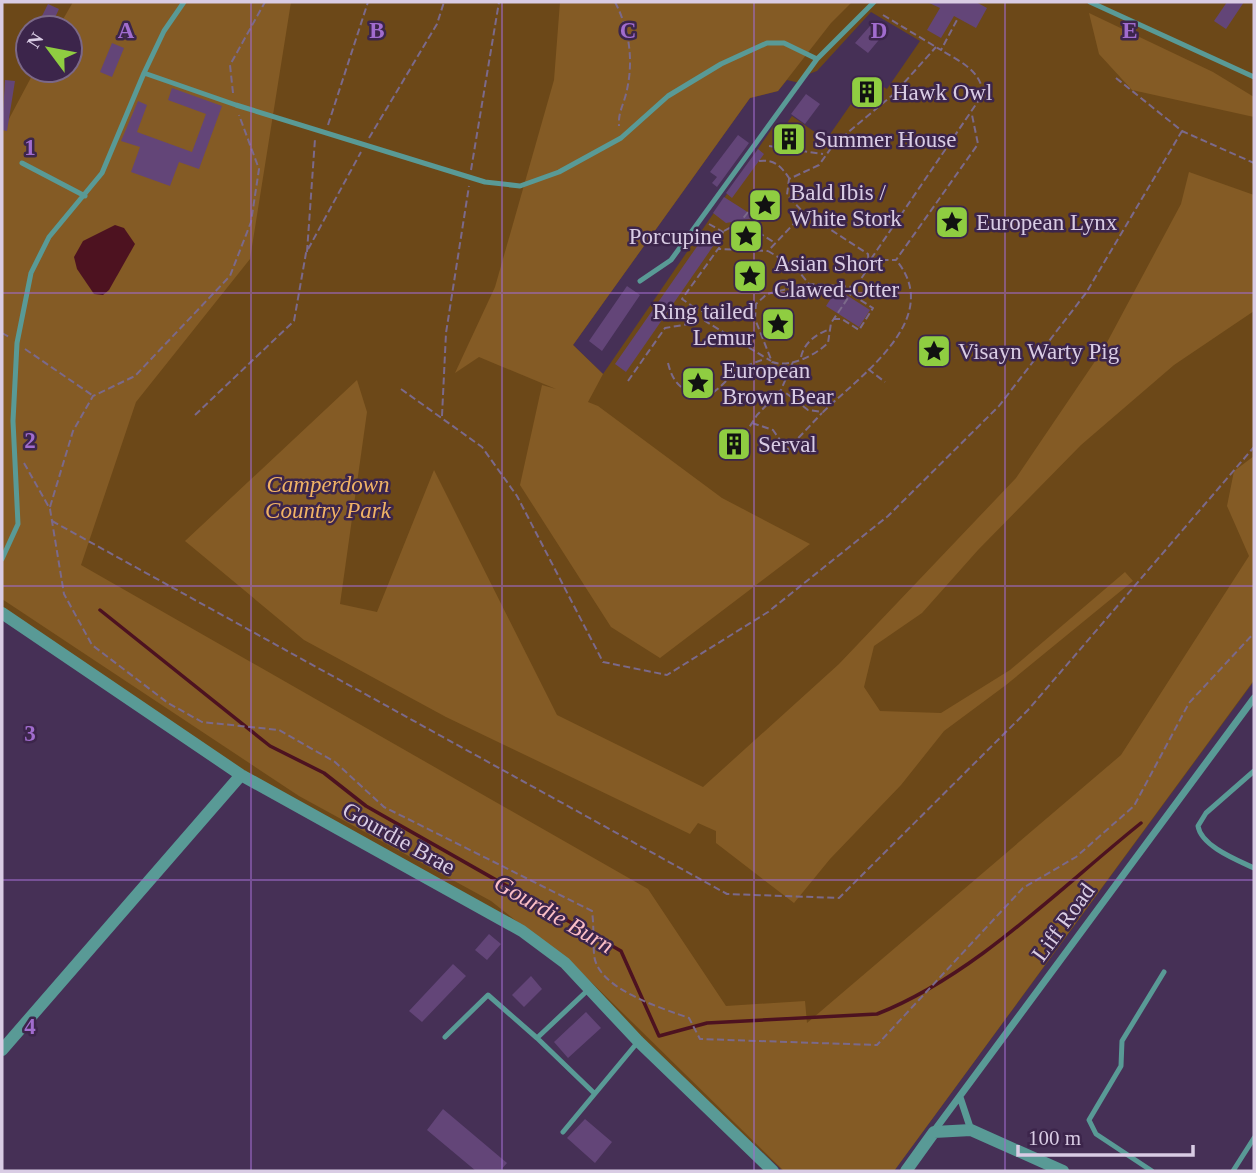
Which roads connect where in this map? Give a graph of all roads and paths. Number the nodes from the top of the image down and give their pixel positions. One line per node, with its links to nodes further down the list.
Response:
1 (184, 2): 13 (lane)
2 (265, 2): 16 (path)
3 (444, 2): 21 (path)
4 (499, 2): 28 (path)
5 (615, 2): 19 (path)
6 (874, 2): 12 (lane)
7 (1090, 2): 14 (lane)
8 (883, 15): 10 (path)
9 (958, 18): 11 (path)
10 (936, 47): 11 (path); 24 (path)
11 (941, 50): 17 (path)
12 (817, 59): 19 (lane); 41 (lane)
13 (144, 73): 16 (lane); 30 (lane)
14 (1254, 77)
15 (1116, 78): 18 (path)
16 (236, 105): 21 (lane); 58 (path)
17 (972, 114): 39 (path); 40 (path)
18 (1182, 131): 27 (path); 61 (path)
19 (621, 138): 28 (lane)
20 (791, 143): 23 (path)
21 (365, 144): 28 (lane); 60 (path)
22 (769, 146): 23 (path)
23 (794, 150): 24 (path)
24 (825, 154): 29 (path)
25 (759, 161): 29 (path)
26 (22, 163): 30 (lane)
27 (1254, 163)
28 (470, 177): 61 (path)
29 (789, 179): 32 (path)
30 (85, 196): 47 (lane)
31 (748, 212): 34 (path)
32 (804, 213): 36 (path); 39 (path)
33 (702, 221): 35 (path)
34 (741, 221): 35 (path); 36 (path)
35 (723, 232): 37 (path)
36 (776, 244): 38 (path)
37 (718, 249): 38 (path); 44 (path)
38 (768, 251): 42 (path)
39 (871, 260): 40 (path); 43 (path)
40 (896, 260): 53 (path)
41 (640, 281)
42 (809, 284): 43 (path); 51 (path)
43 (855, 287): 45 (path); 45 (path)
44 (696, 308): 49 (path); 54 (path)
45 (833, 319): 46 (path)
46 (830, 328): 48 (path); 48 (path)
47 (17, 343): 58 (path); 63 (lane)
48 (801, 358): 50 (path)
49 (766, 359): 51 (path); 52 (path)
50 (793, 361): 51 (path); 57 (path)
51 (772, 362)
52 (668, 363)
53 (867, 368): 55 (path); 59 (path)
54 (628, 381)
55 (885, 382)
56 (401, 388): 61 (path)
57 (776, 395): 59 (path); 62 (path)
58 (93, 396): 66 (path)
59 (823, 412): 62 (path)
60 (195, 415)
61 (442, 418)
62 (752, 423): 65 (path)
63 (14, 446): 66 (path); 68 (lane)
64 (1254, 447): 67 (path)
65 (733, 453)
66 (50, 509): 67 (path)
67 (51, 521): 70 (path)
68 (2, 559)
69 (2, 613): 73 (street, Gourdie Brae)
70 (1254, 633)
71 (1254, 698): 82 (street, Liff Road)
72 (1254, 771): 74 (lane)
73 (241, 775): 76 (street, Gourdie Brae); 80 (street)
74 (1254, 868)
75 (1164, 972): 90 (lane)
76 (589, 989): 78 (lane); 79 (street, Gourdie Brae)
77 (445, 1037): 78 (lane)
78 (537, 1038): 81 (lane)
79 (638, 1041): 81 (lane); 87 (street, Gourdie Brae)
80 (2, 1050)
81 (594, 1093): 84 (lane)
82 (960, 1097): 83 (street); 85 (street, Liff Road)
83 (971, 1130): 85 (street); 89 (street)
84 (563, 1132)
85 (934, 1132): 88 (street, Liff Road)
86 (1254, 1138): 91 (lane)
87 (773, 1171)
88 (906, 1171)
89 (1063, 1171)
90 (1152, 1171)
91 (1233, 1171)

